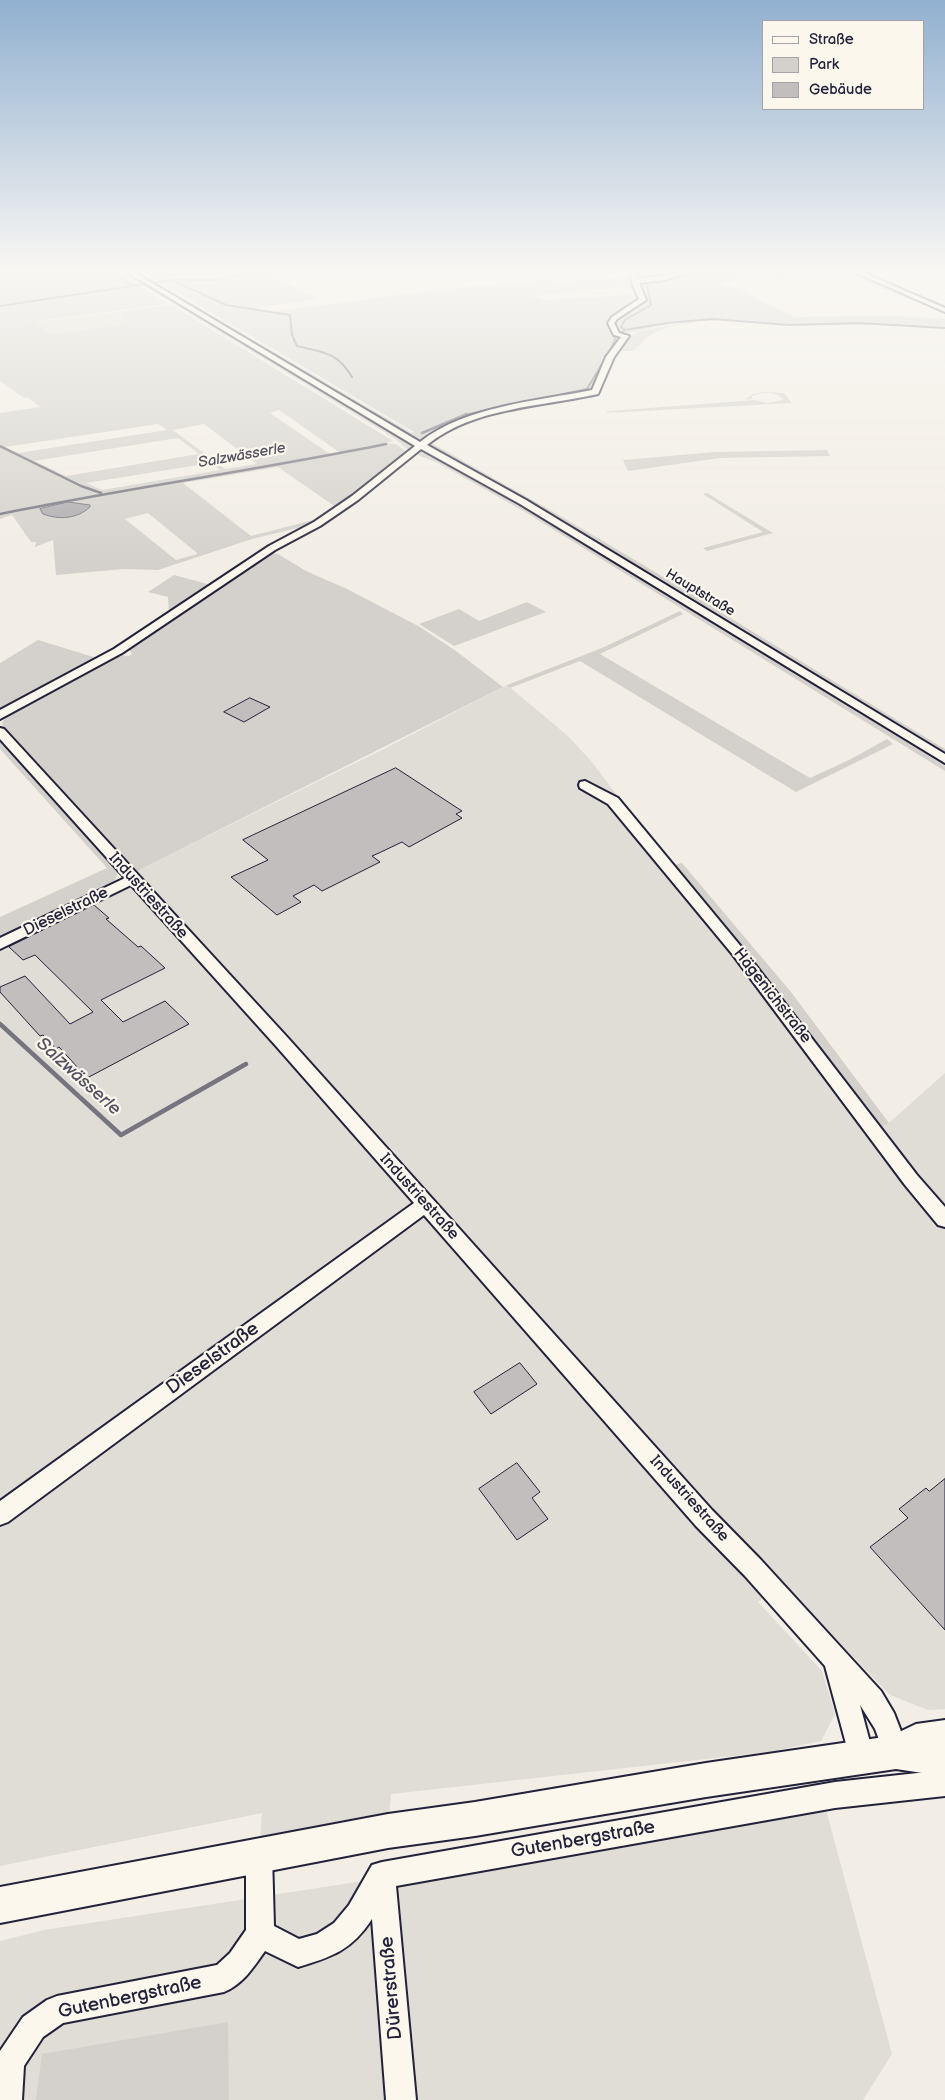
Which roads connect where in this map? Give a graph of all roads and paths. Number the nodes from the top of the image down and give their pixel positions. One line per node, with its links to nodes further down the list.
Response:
1 (293, 369): 3 (street, Hauptstraße)
2 (605, 369): 3 (street)
3 (420, 445): 4 (street); 6 (street, Hauptstraße)
4 (0, 715)
5 (0, 732): 8 (street, Industriestraße)
6 (945, 759)
7 (585, 785): 11 (street, Hägenichstraße)
8 (133, 879): 9 (street, Dieselstraße); 10 (street, Industriestraße)
9 (0, 944)
10 (426, 1204): 12 (street, Dieselstraße); 13 (street, Industriestraße)
11 (945, 1220)
12 (0, 1514)
13 (837, 1663): 15 (street, Industriestraße); 17 (street, Industriestraße)
14 (945, 1736): 15 (main road)
15 (896, 1752): 16 (main road); 17 (main road)
16 (945, 1756)
17 (860, 1757): 19 (main road)
18 (945, 1783): 20 (street, Gutenbergstraße)
19 (259, 1855): 21 (main road); 22 (street)
20 (382, 1875): 22 (street); 24 (street, Dürerstraße)
21 (0, 1905)
22 (260, 1934): 23 (street, Gutenbergstraße)
23 (7, 2100)
24 (401, 2100)

